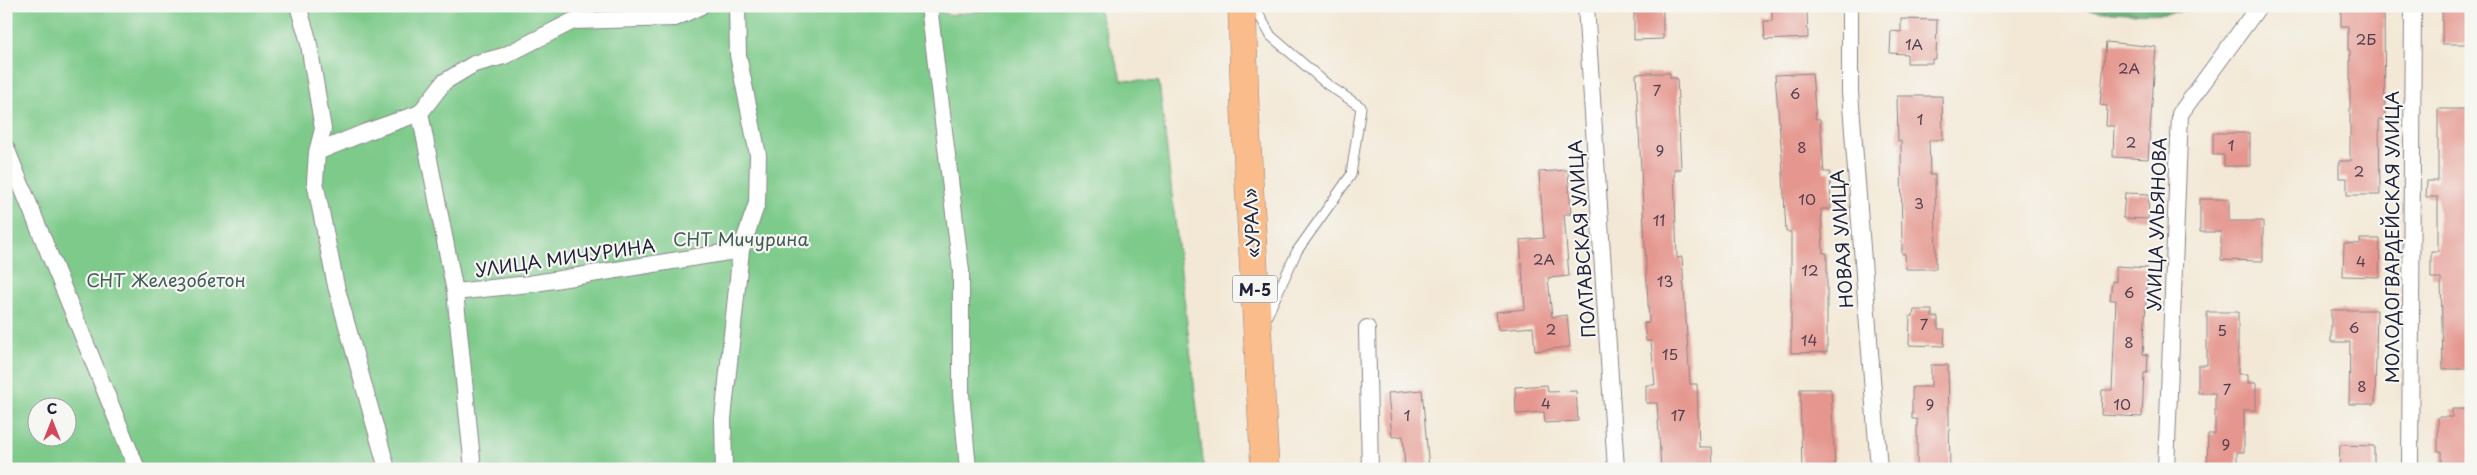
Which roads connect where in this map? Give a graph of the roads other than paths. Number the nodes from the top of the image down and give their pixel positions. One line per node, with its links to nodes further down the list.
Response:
1 (298, 6): 13 (street)
2 (701, 6): 11 (street)
3 (737, 6): 14 (street)
4 (929, 6): 22 (street)
5 (1242, 6): 17 (highway, «УРАЛ» / М-5)
6 (1254, 6): 17 (lane)
7 (1586, 6): 25 (street, ПОЛТАВСКАЯ УЛИЦА)
8 (1850, 6): 26 (street, НОВАЯ УЛИЦА)
9 (2259, 6): 27 (street, УЛИЦА УЛЬЯНОВА)
10 (2412, 6): 28 (street, МОЛОДОГВАРДЕЙСКАЯ УЛИЦА)
11 (420, 113): 13 (street); 15 (street)
12 (6, 148): 18 (street)
13 (317, 152): 19 (street)
14 (740, 250): 15 (street, УЛИЦА МИЧУРИНА); 21 (street)
15 (455, 292): 20 (street)
16 (1367, 328): 24 (street)
17 (1258, 336): 23 (highway, «УРАЛ» / М-5)
18 (137, 469)
19 (387, 469)
20 (473, 469)
21 (724, 469)
22 (968, 469)
23 (1265, 469)
24 (1370, 469)
25 (1616, 469)
26 (1879, 469)
27 (2166, 469)
28 (2410, 469)

